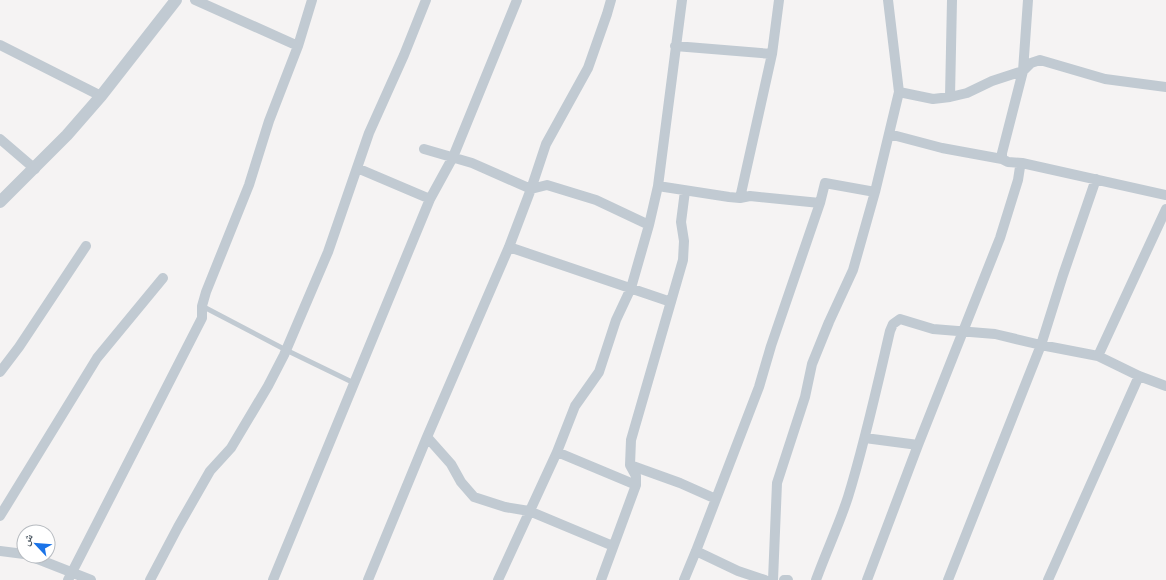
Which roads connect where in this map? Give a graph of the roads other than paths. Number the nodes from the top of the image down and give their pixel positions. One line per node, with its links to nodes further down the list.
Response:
1 (176, 0): 19 (street)
2 (195, 0): 13 (street)
3 (312, 0): 13 (street)
4 (426, 0): 27 (street)
5 (517, 0): 24 (street)
6 (611, 0): 31 (street)
7 (682, 0): 14 (street)
8 (779, 0): 15 (street)
9 (888, 0): 18 (street)
10 (952, 0): 20 (street)
11 (1028, 0): 16 (street)
12 (0, 44): 19 (street)
13 (298, 46): 46 (street)
14 (675, 46): 15 (street); 30 (street)
15 (772, 54): 35 (street)
16 (1023, 71): 17 (street); 20 (street); 25 (street)
17 (1166, 87)
18 (899, 92): 20 (street); 21 (street)
19 (101, 96): 28 (street)
20 (950, 97)
21 (889, 134): 25 (street); 33 (street)
22 (0, 139): 28 (street)
23 (424, 149): 24 (street)
24 (452, 157): 31 (street); 36 (street)
25 (1002, 159): 26 (street)
26 (1022, 163): 29 (street); 47 (street)
27 (357, 168): 36 (street); 49 (street)
28 (34, 169): 37 (street)
29 (1096, 179): 34 (street); 48 (street)
30 (658, 186): 32 (street); 40 (street)
31 (532, 189): 40 (street); 42 (street)
32 (686, 191): 35 (street); 45 (street)
33 (875, 192): 38 (street); 78 (street)
34 (1166, 195)
35 (740, 198): 38 (street)
36 (430, 199): 53 (street)
37 (0, 202)
38 (820, 203): 61 (street)
39 (1166, 209): 50 (street)
40 (649, 224): 44 (street)
41 (86, 246): 51 (street)
42 (509, 247): 44 (street); 55 (street)
43 (163, 278): 63 (street)
44 (631, 288): 45 (street); 58 (street)
45 (671, 302): 59 (street)
46 (202, 306): 49 (lane); 69 (street)
47 (962, 332): 48 (street); 56 (street); 57 (street)
48 (1041, 345): 50 (street); 83 (street)
49 (286, 350): 53 (lane); 71 (street)
50 (1098, 356): 52 (street)
51 (0, 372)
52 (1139, 376): 54 (street); 84 (street)
53 (354, 383): 72 (street)
54 (1166, 386)
55 (427, 437): 62 (street); 73 (street)
56 (865, 438): 57 (street); 81 (street)
57 (918, 445): 82 (street)
58 (557, 452): 60 (street); 62 (street)
59 (630, 465): 60 (street); 61 (street)
60 (636, 485): 64 (street)
61 (716, 499): 66 (street)
62 (529, 511): 64 (street); 74 (street)
63 (0, 516)
64 (613, 546): 75 (street)
65 (0, 551): 67 (street)
66 (696, 551): 76 (street); 77 (street)
67 (16, 553)
68 (45, 564): 69 (street)
69 (70, 577): 70 (street)
70 (91, 580)
71 (150, 580)
72 (273, 580)
73 (368, 580)
74 (498, 580)
75 (601, 580)
76 (684, 580)
77 (765, 580)
78 (773, 580)
79 (784, 580): 80 (street)
80 (788, 580)
81 (816, 580)
82 (866, 580)
83 (948, 580)
84 (1048, 580)

